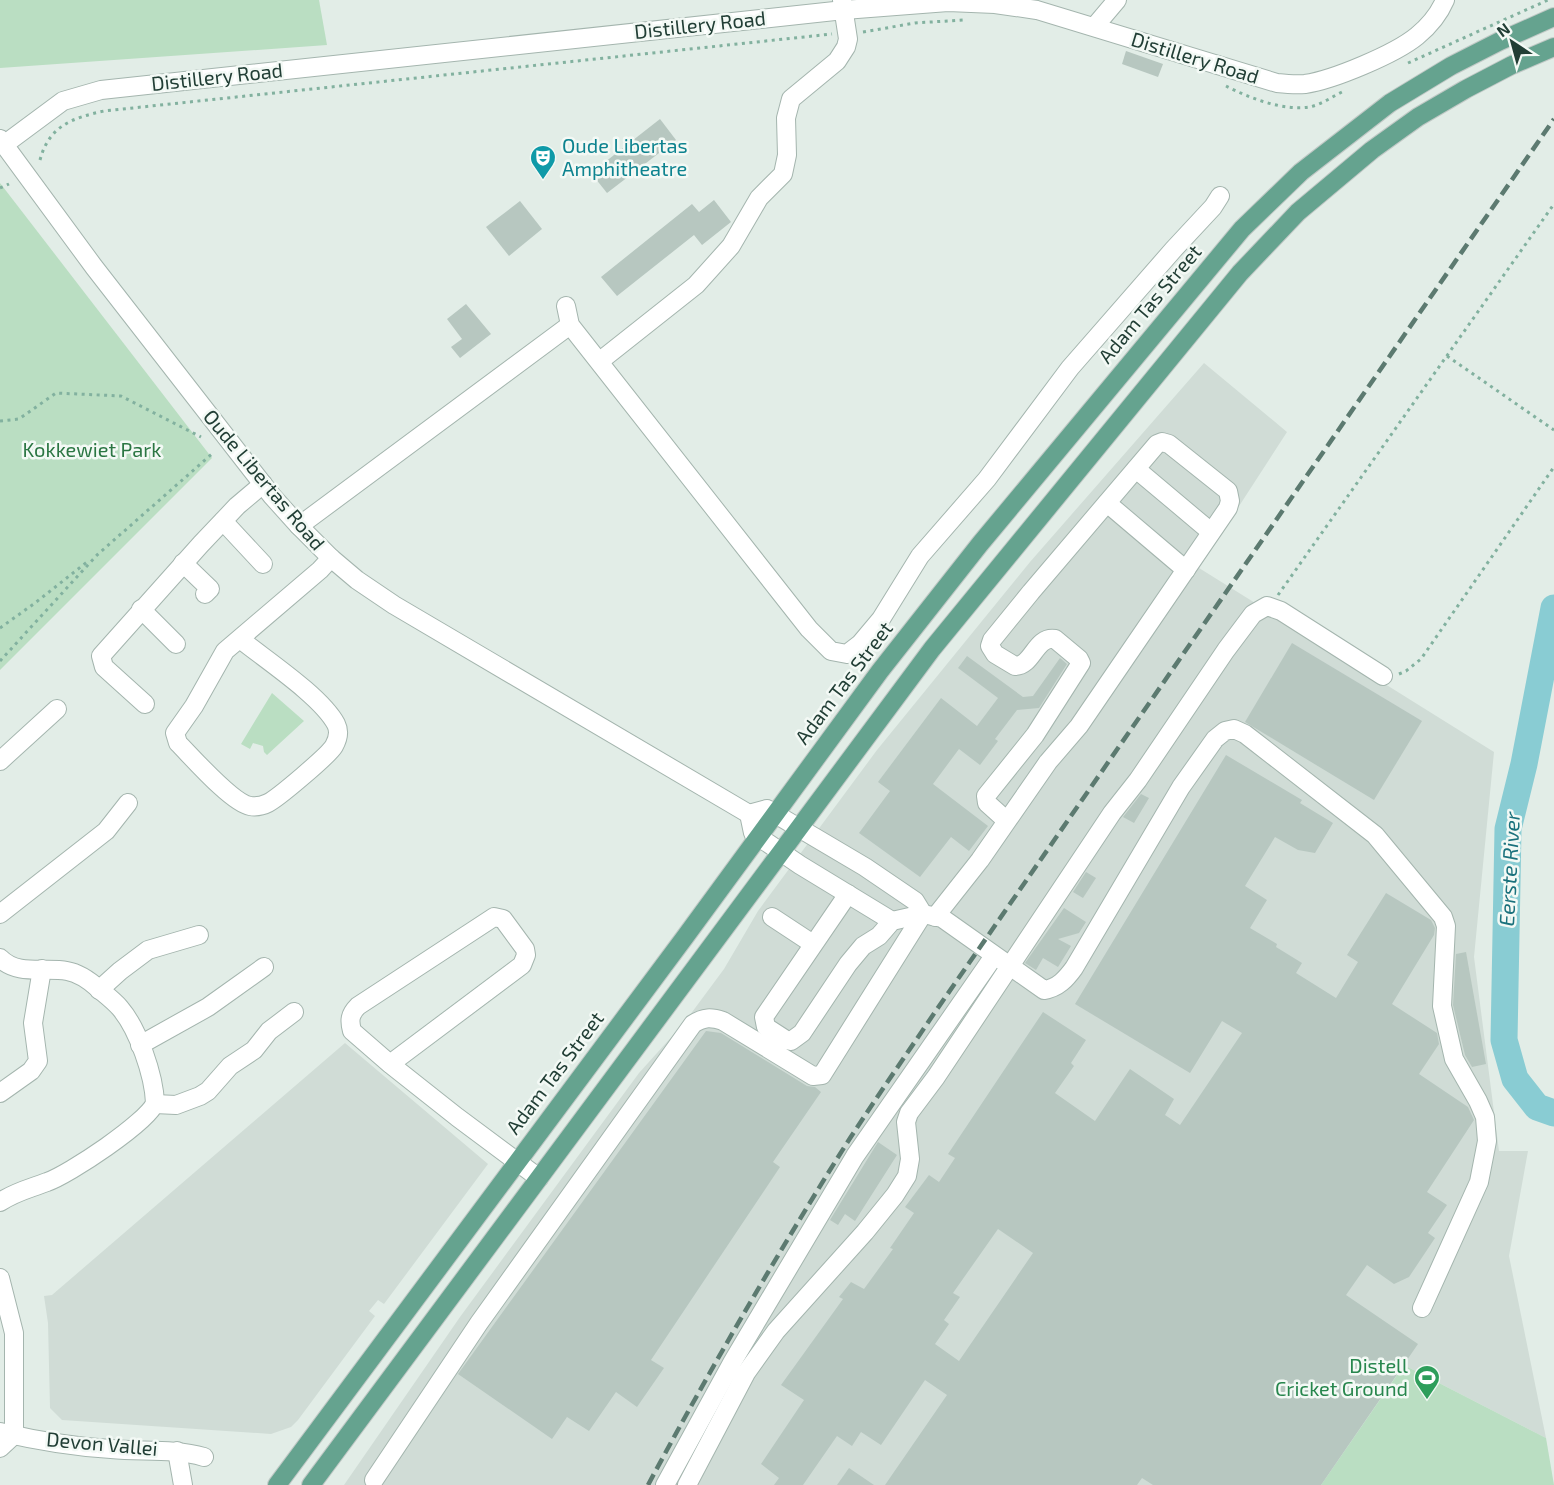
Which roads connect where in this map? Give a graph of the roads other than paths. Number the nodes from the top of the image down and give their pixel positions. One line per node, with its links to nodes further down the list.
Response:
1 (1117, 0): 5 (street)
2 (1445, 0): 5 (street, Distillery Road)
3 (843, 5): 5 (street, Distillery Road); 7 (street, Distillery Road); 11 (street)
4 (1554, 17): 35 (main road, Adam Tas Street)
5 (1095, 26)
6 (1554, 47): 38 (main road)
7 (2, 142): 13 (street, Oude Libertas Road)
8 (1220, 196): 11 (street)
9 (566, 306): 10 (street)
10 (570, 325): 11 (street); 16 (street)
11 (600, 361)
12 (1136, 469): 14 (street); 17 (street); 17 (street)
13 (263, 484): 15 (street); 16 (street, Oude Libertas Road)
14 (1107, 503): 21 (street); 29 (street)
15 (223, 521): 19 (street); 20 (street)
16 (299, 526): 18 (street, Oude Libertas Road)
17 (1211, 532): 21 (street)
18 (331, 558): 25 (street); 36 (street, Oude Libertas Road)
19 (183, 563): 22 (street); 23 (street)
20 (262, 564)
21 (1186, 570): 30 (street)
22 (205, 594)
23 (141, 609): 24 (street); 27 (street)
24 (172, 636)
25 (240, 639): 25 (street)
26 (1383, 676): 51 (street)
27 (145, 704)
28 (57, 709): 31 (street)
29 (1035, 735): 30 (street); 32 (street)
30 (1056, 752): 33 (street)
31 (0, 761)
32 (1012, 763): 33 (street); 37 (street)
33 (1035, 780): 37 (street)
34 (128, 803): 42 (street)
35 (774, 813): 36 (street); 38 (street); 39 (main road, Adam Tas Street)
36 (749, 814): 39 (street)
37 (1006, 821): 43 (street)
38 (798, 828): 40 (main road); 43 (street)
39 (758, 836): 40 (street); 59 (main road, Adam Tas Street)
40 (781, 852): 41 (street); 60 (main road)
41 (848, 894): 45 (street); 47 (street)
42 (0, 914)
43 (929, 916): 45 (street); 48 (street); 69 (street)
44 (772, 918): 47 (street)
45 (892, 921): 47 (street)
46 (199, 935): 53 (street)
47 (813, 944)
48 (994, 956): 51 (street); 73 (street)
49 (0, 958): 52 (street)
50 (264, 967): 55 (street)
51 (1010, 967): 63 (street); 74 (street)
52 (42, 969): 53 (street); 57 (street)
53 (99, 990): 55 (street)
54 (294, 1012): 58 (street)
55 (140, 1045): 58 (street)
56 (390, 1064): 56 (street); 59 (street)
57 (0, 1093)
58 (155, 1104): 61 (street)
59 (516, 1162): 60 (street); 71 (main road, Adam Tas Street)
60 (539, 1178): 72 (main road)
61 (0, 1202)
62 (0, 1278): 64 (street)
63 (1422, 1308)
64 (15, 1359): 65 (street); 66 (street)
65 (0, 1394)
66 (4, 1438): 67 (street, Devon Vallei)
67 (177, 1451): 68 (street, Devon Vallei); 70 (street)
68 (204, 1457)
69 (374, 1480)
70 (183, 1485)
71 (277, 1485)
72 (311, 1485)
73 (665, 1485)
74 (687, 1485)

